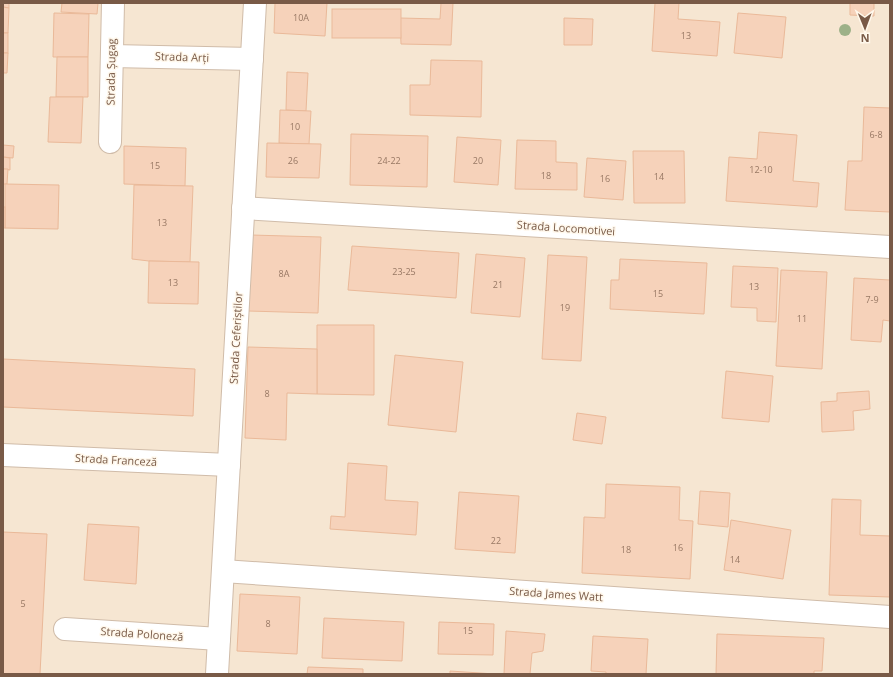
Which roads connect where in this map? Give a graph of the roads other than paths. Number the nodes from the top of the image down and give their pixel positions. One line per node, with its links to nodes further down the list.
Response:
1 (113, 3): 3 (street, Strada Șugag)
2 (255, 3): 4 (street, Strada Ceferiștilor)
3 (112, 56): 4 (street, Strada Arți); 5 (street, Strada Șugag)
4 (252, 59): 6 (street, Strada Ceferiștilor)
5 (110, 142)
6 (243, 208): 7 (street, Strada Locomotivei); 9 (street, Strada Ceferiștilor)
7 (890, 247)
8 (3, 454): 9 (street, Strada Franceză)
9 (228, 464): 10 (street, Strada Ceferiștilor)
10 (223, 571): 11 (street, Strada James Watt); 13 (street, Strada Ceferiștilor)
11 (890, 617)
12 (65, 629): 13 (street, Strada Poloneză)
13 (219, 639): 14 (street, Strada Ceferiștilor)
14 (217, 674)

